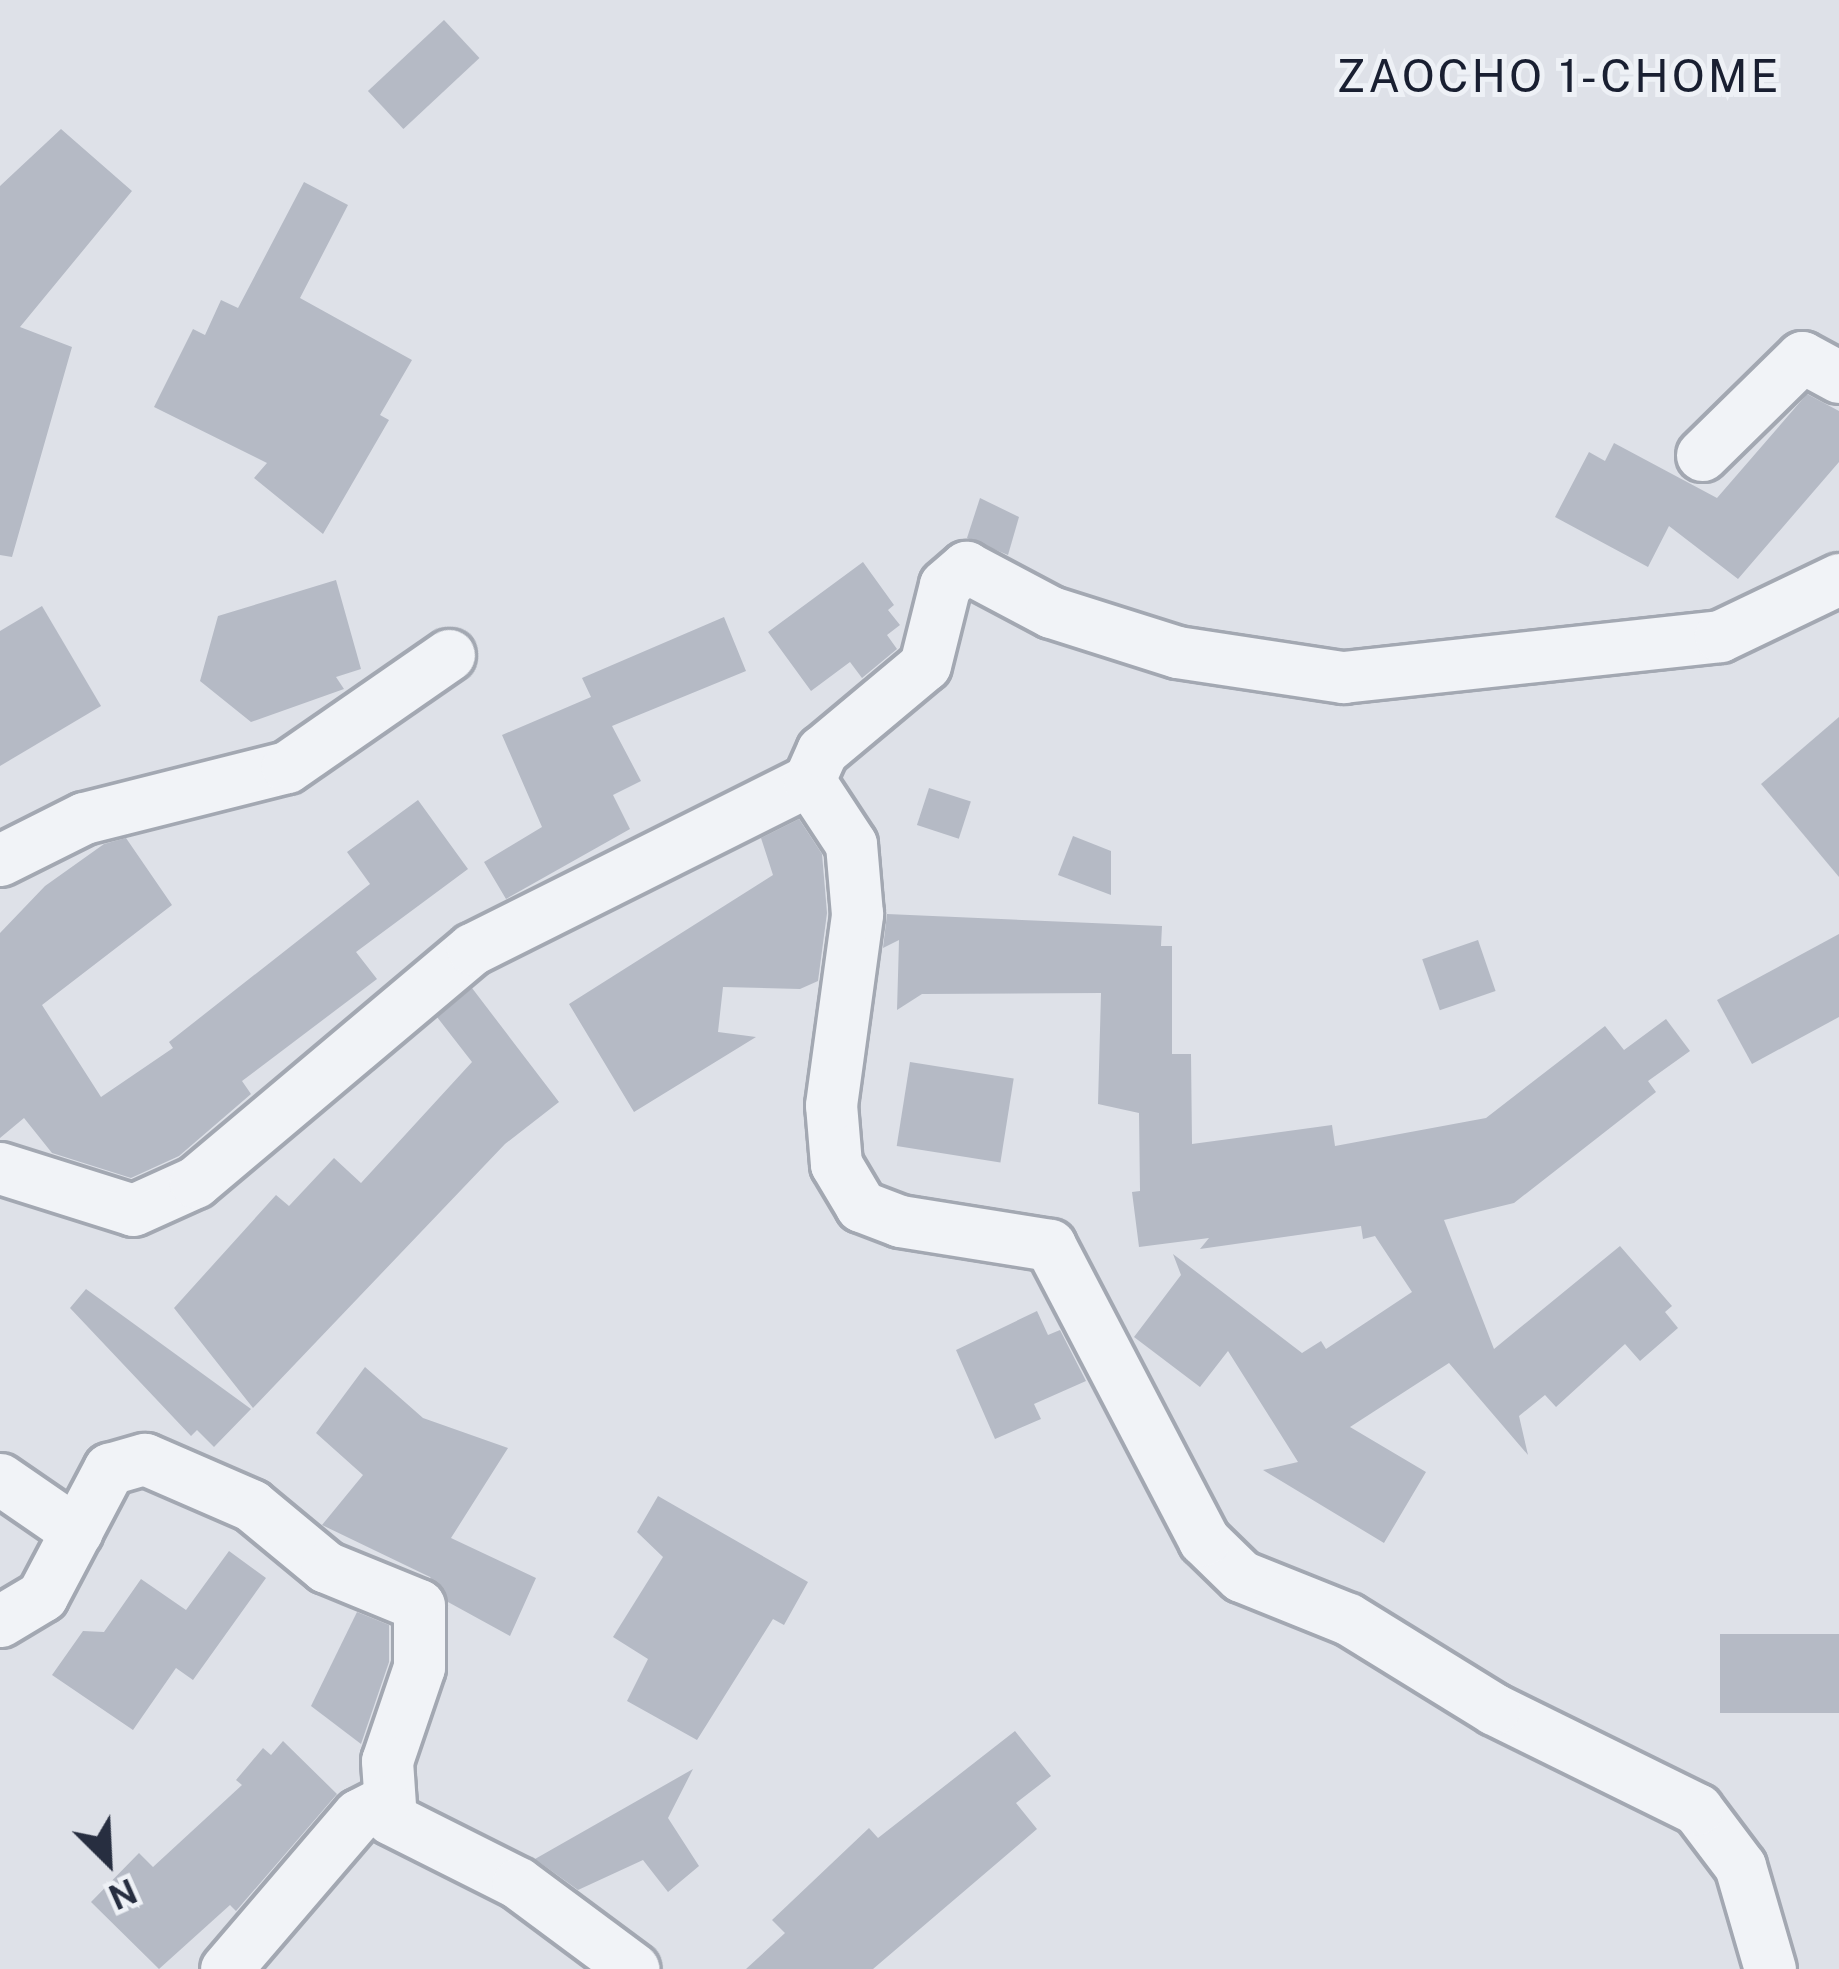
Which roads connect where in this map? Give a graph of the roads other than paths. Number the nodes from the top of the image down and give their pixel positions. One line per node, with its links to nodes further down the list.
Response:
1 (1839, 377): 2 (street)
2 (1702, 455)
3 (1839, 579): 5 (street)
4 (449, 655): 6 (street)
5 (809, 780): 7 (street); 14 (street)
6 (0, 860)
7 (0, 1168)
8 (0, 1479): 9 (street)
9 (77, 1532): 10 (street); 11 (street)
10 (0, 1622)
11 (384, 1802): 12 (street); 13 (street)
12 (226, 1969)
13 (634, 1969)
14 (1769, 1969)

